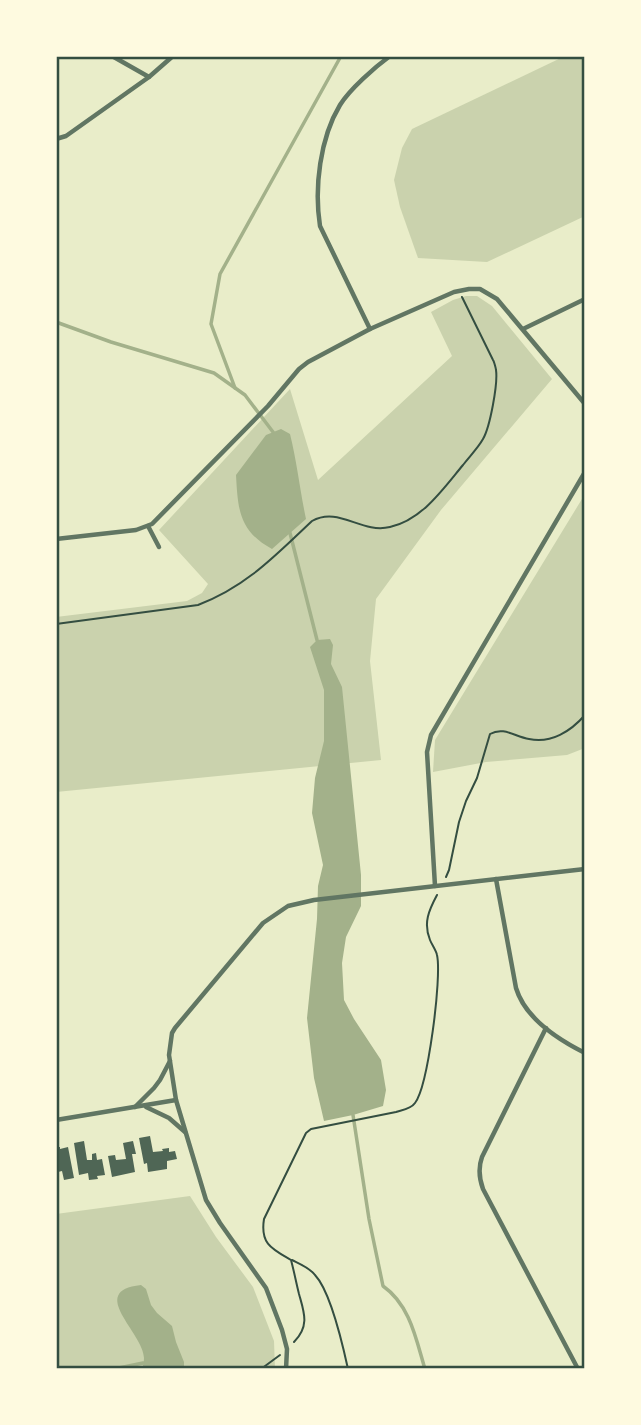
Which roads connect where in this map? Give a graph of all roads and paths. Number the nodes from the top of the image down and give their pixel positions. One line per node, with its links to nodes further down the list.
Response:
1 (112, 56): 4 (street)
2 (173, 56): 4 (street)
3 (390, 56): 8 (street)
4 (149, 77): 5 (street)
5 (56, 139)
6 (459, 290): 8 (street); 9 (street); 15 (path)
7 (585, 299): 9 (street)
8 (370, 329): 12 (street)
9 (523, 329): 10 (street)
10 (585, 404)
11 (585, 472): 20 (street)
12 (148, 527): 13 (street); 14 (street)
13 (56, 539)
14 (159, 547)
15 (56, 624)
16 (585, 715): 19 (path)
17 (585, 869): 18 (street)
18 (496, 879): 19 (street); 21 (street)
19 (442, 885): 20 (street); 29 (path)
20 (435, 886): 23 (street)
21 (546, 1028): 22 (street); 34 (street)
22 (585, 1054)
23 (170, 1061): 24 (street); 26 (street)
24 (176, 1100): 25 (street); 28 (street)
25 (143, 1106): 26 (street); 28 (street)
26 (135, 1107): 27 (street)
27 (56, 1121)
28 (186, 1133): 30 (street)
29 (291, 1260): 30 (path); 33 (path)
30 (287, 1349): 31 (path); 32 (street)
31 (261, 1369)
32 (286, 1369)
33 (348, 1369)
34 (578, 1369)

